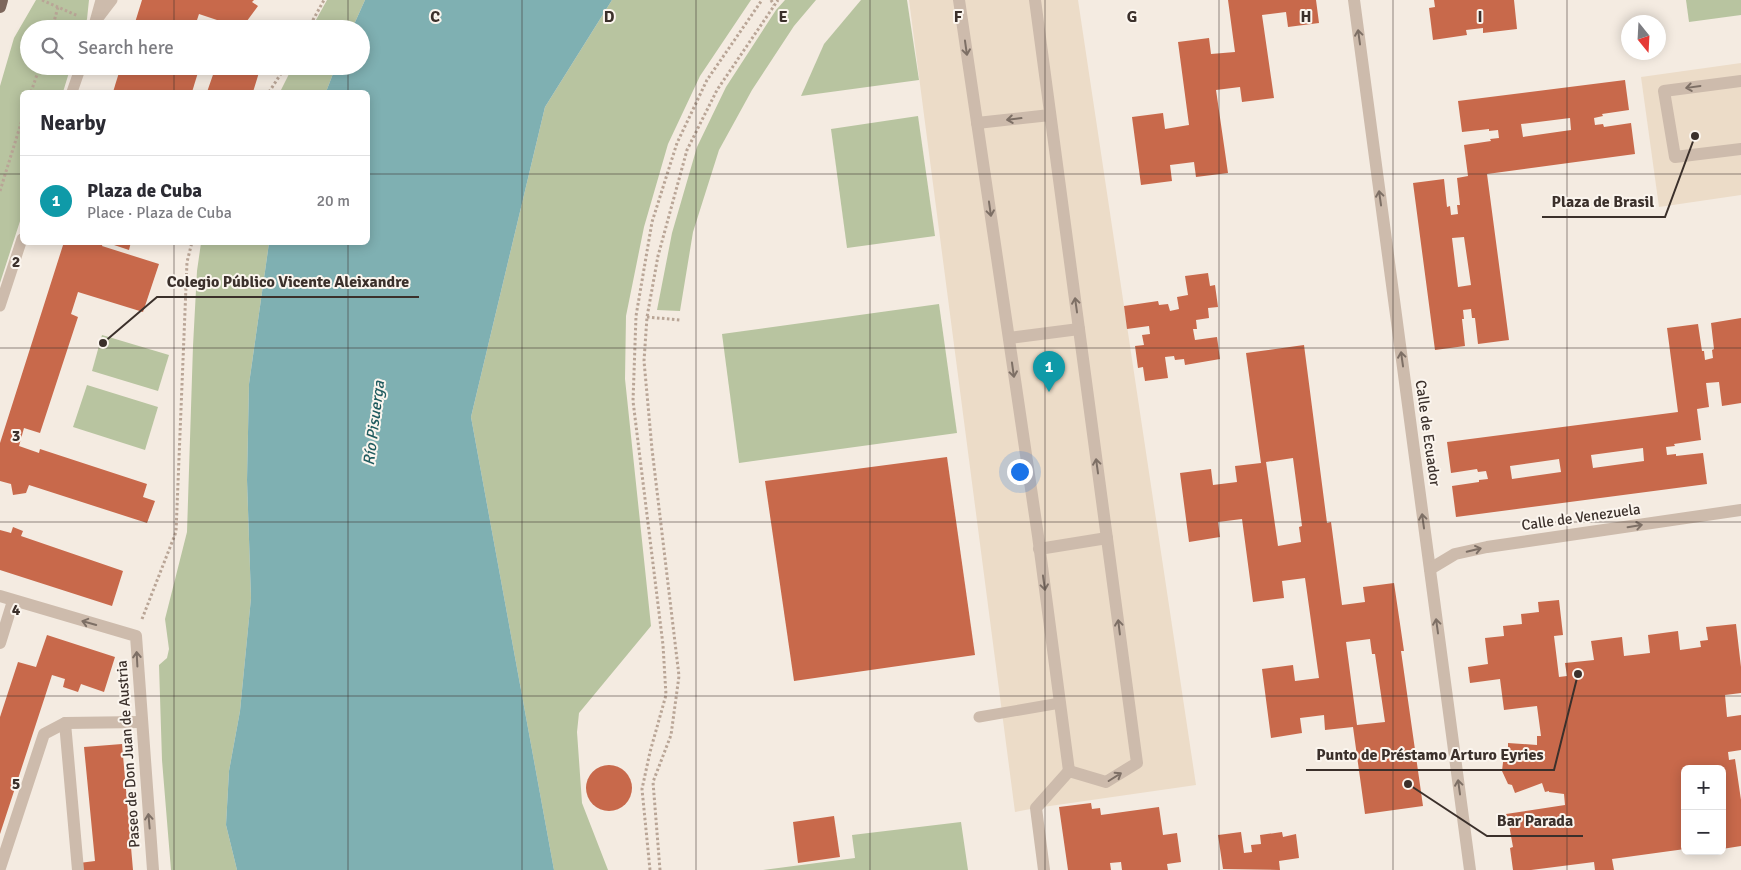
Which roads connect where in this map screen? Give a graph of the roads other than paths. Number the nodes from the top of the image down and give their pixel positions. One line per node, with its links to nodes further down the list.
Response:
1 (2, 0): 7 (main road)
2 (101, 0): 8 (lane)
3 (112, 0): 9 (lane)
4 (959, 0): 14 (street, one-way to 14)
5 (1035, 0): 13 (street)
6 (1354, 0): 23 (street, Calle de Ecuador, one-way to 6)
7 (0, 7)
8 (96, 20)
9 (98, 20)
10 (78, 75): 12 (lane)
11 (1741, 81): 15 (street, one-way to 15)
12 (73, 90)
13 (1050, 115): 14 (street, one-way to 14); 18 (street, one-way to 13)
14 (977, 123): 19 (street, one-way to 19)
15 (1741, 149)
16 (20, 245): 17 (lane)
17 (0, 306)
18 (1079, 329): 19 (street); 21 (street, one-way to 18)
19 (1009, 338): 22 (street, one-way to 22)
20 (1741, 510): 23 (street, Calle de Venezuela, one-way to 20)
21 (1107, 538): 22 (street); 31 (street, one-way to 21)
22 (1040, 549): 27 (street, one-way to 27)
23 (1430, 569): 36 (street, Calle de Ecuador, one-way to 23)
24 (0, 596): 25 (street)
25 (14, 601): 26 (street); 29 (street, Paseo de Don Juan de Austria, one-way to 25)
26 (0, 643)
27 (1060, 703): 28 (lane); 31 (street)
28 (979, 717)
29 (141, 722): 30 (street); 34 (street, Paseo de Don Juan de Austria, one-way to 29)
30 (65, 723): 32 (street); 33 (street)
31 (1069, 771): 35 (street)
32 (0, 868)
33 (78, 870)
34 (153, 870)
35 (1044, 870)
36 (1470, 870)

